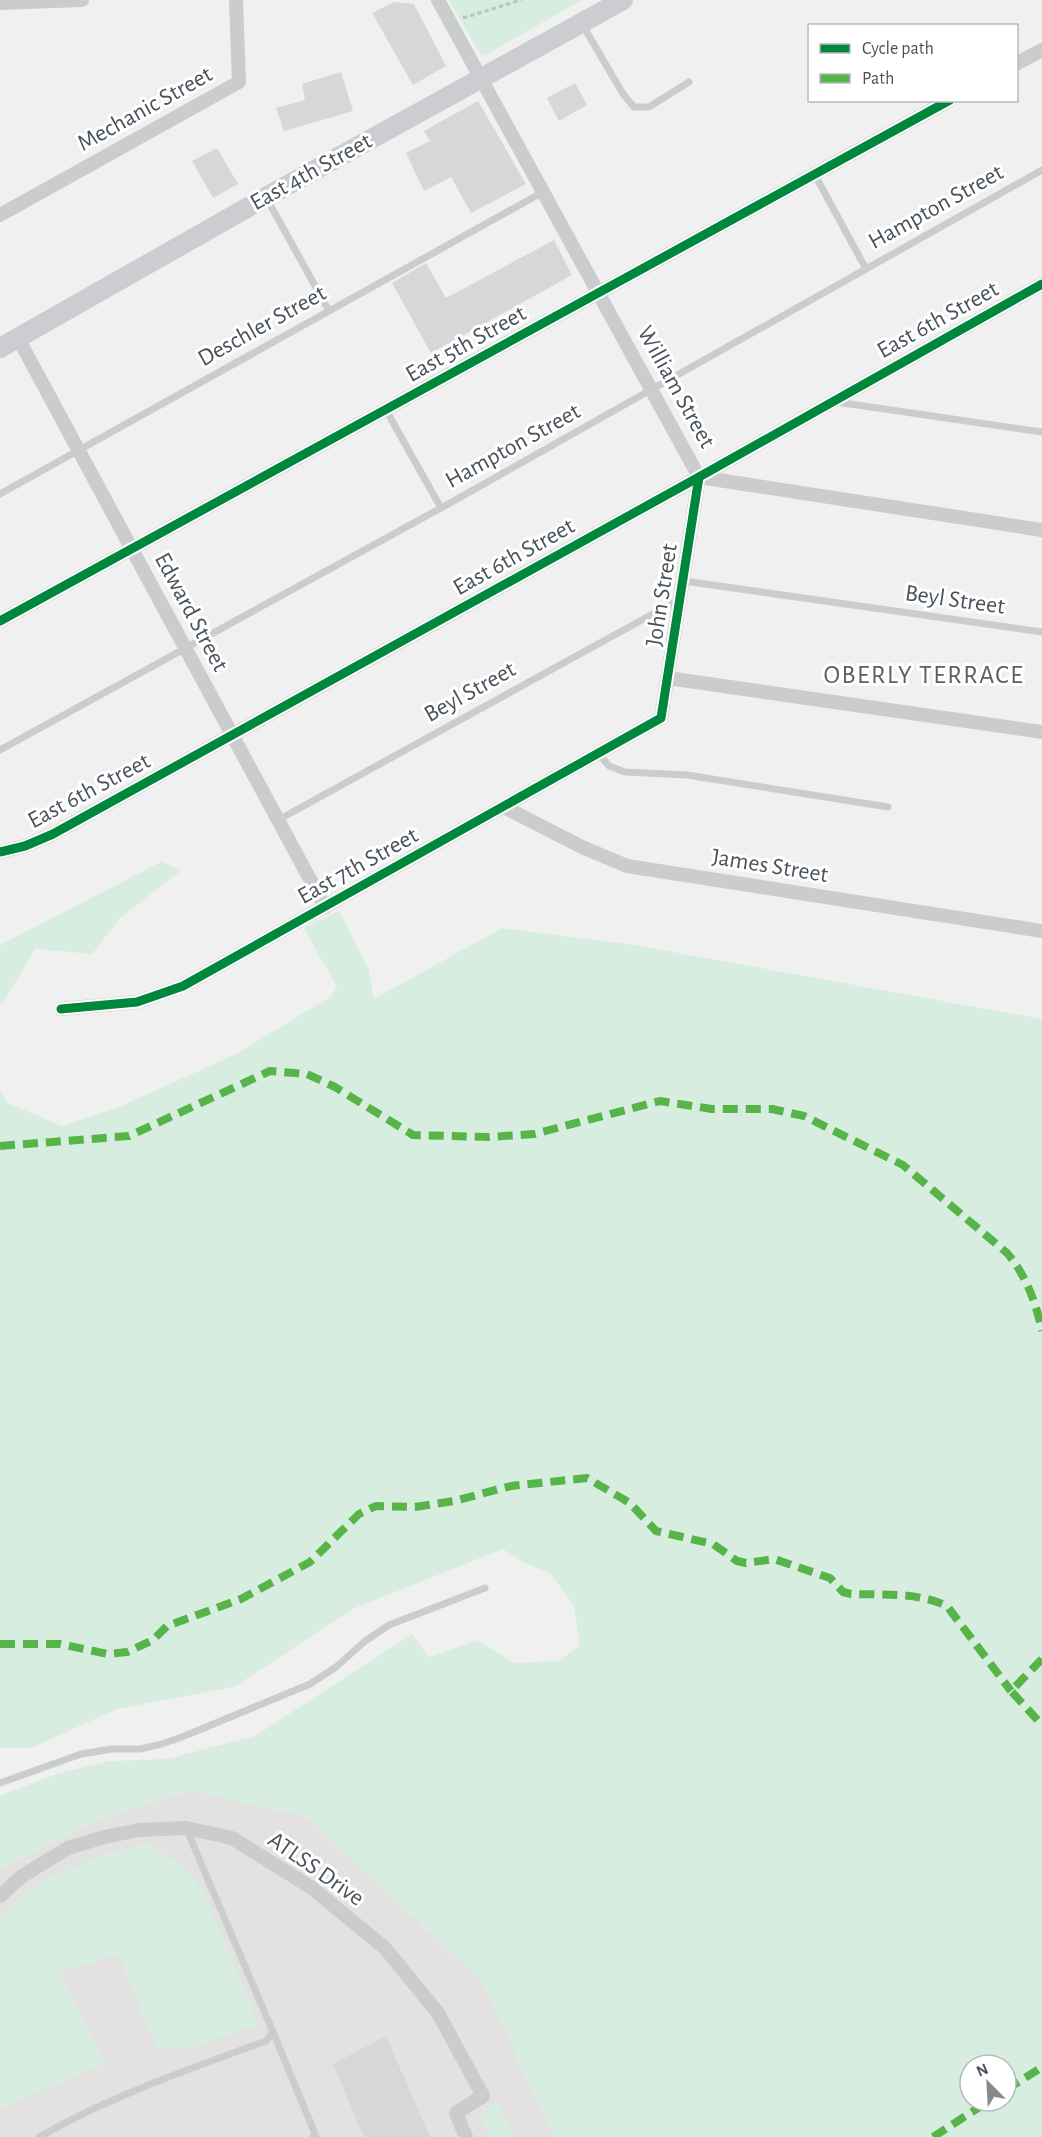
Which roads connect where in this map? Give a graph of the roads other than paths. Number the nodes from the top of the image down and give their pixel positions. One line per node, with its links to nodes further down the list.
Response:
1 (82, 0): 5 (street)
2 (236, 0): 16 (street, Mechanic Street)
3 (438, 0): 9 (street, William Street)
4 (623, 0): 6 (main road, East 4th Street)
5 (0, 3)
6 (582, 24): 9 (main road, East 4th Street); 10 (lane)
7 (1042, 50): 8 (street)
8 (1018, 63)
9 (481, 78): 14 (street, William Street); 15 (main road, East 4th Street)
10 (689, 82)
11 (946, 102): 13 (street, East 5th Street)
12 (1042, 170): 17 (lane, Hampton Street)
13 (814, 175): 17 (lane); 19 (street, East 5th Street)
14 (543, 192): 19 (street, William Street); 20 (lane, Deschler Street)
15 (266, 197): 20 (lane); 21 (main road, East 4th Street)
16 (0, 214)
17 (866, 268): 23 (lane, Hampton Street)
18 (1042, 284): 24 (street, East 6th Street)
19 (599, 293): 23 (street, William Street); 25 (street, East 5th Street)
20 (329, 311): 27 (lane, Deschler Street)
21 (18, 338): 22 (main road, East 4th Street); 27 (street, Edward Street)
22 (0, 348)
23 (652, 390): 28 (street, William Street); 30 (lane, Hampton Street)
24 (833, 402): 26 (lane); 28 (street, East 6th Street)
25 (386, 410): 30 (lane); 32 (street, East 5th Street)
26 (1042, 432)
27 (78, 450): 29 (lane, Deschler Street); 32 (street, Edward Street)
28 (699, 477): 31 (street, William Street); 33 (street, John Street); 41 (street, East 6th Street)
29 (0, 494)
30 (441, 508): 37 (lane, Hampton Street)
31 (1042, 530)
32 (132, 549): 35 (street, East 5th Street); 37 (street, Edward Street)
33 (684, 581): 34 (street, John Street); 36 (lane, Beyl Street)
34 (681, 599): 38 (street, John Street); 46 (lane, Beyl Street)
35 (0, 621)
36 (1042, 632)
37 (186, 649): 41 (street, Edward Street); 42 (lane, Hampton Street)
38 (668, 678): 39 (street, John Street); 40 (street)
39 (661, 718): 43 (street, East 7th Street)
40 (1042, 732)
41 (232, 735): 46 (street, Edward Street); 47 (street, East 6th Street)
42 (0, 750)
43 (598, 754): 44 (street, East 7th Street); 45 (lane)
44 (504, 807): 48 (street, East 7th Street); 49 (street, James Street)
45 (888, 807)
46 (278, 820): 48 (street, Edward Street)
47 (0, 852)
48 (325, 907): 50 (street, East 7th Street)
49 (1042, 931)
50 (61, 1009)
51 (485, 1588): 52 (lane)
52 (0, 1783)
53 (186, 1828): 54 (street, ATLSS Drive); 55 (lane); 58 (street, ATLSS Drive)
54 (0, 1896)
55 (273, 2032): 56 (lane); 57 (lane)
56 (39, 2137)
57 (313, 2137)
58 (466, 2137)

